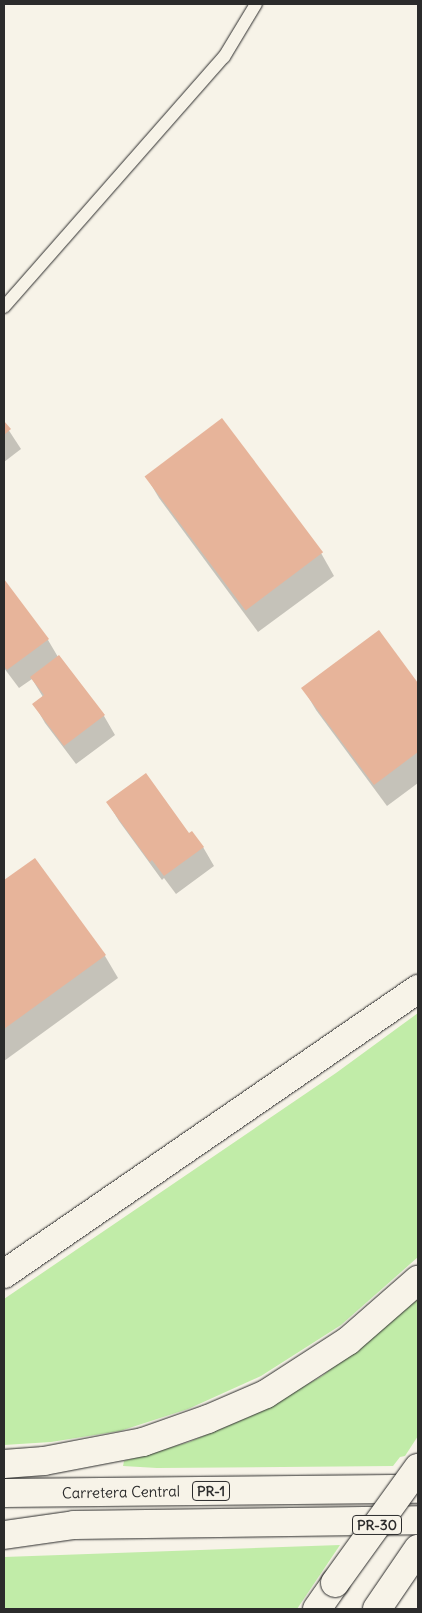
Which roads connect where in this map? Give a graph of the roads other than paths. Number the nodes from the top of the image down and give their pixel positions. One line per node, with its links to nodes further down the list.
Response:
1 (256, 4): 2 (lane)
2 (4, 307)
3 (418, 989): 4 (main road)
4 (4, 1274)
5 (418, 1280): 6 (main road)
6 (4, 1464)
7 (418, 1468): 14 (main road, PR-30, bridge)
8 (418, 1488): 9 (main road, Carretera Central / PR-1)
9 (4, 1494)
10 (418, 1520): 11 (main road, PR-1)
11 (4, 1535)
12 (418, 1550): 13 (main road, PR-30)
13 (378, 1608)
14 (317, 1609)

